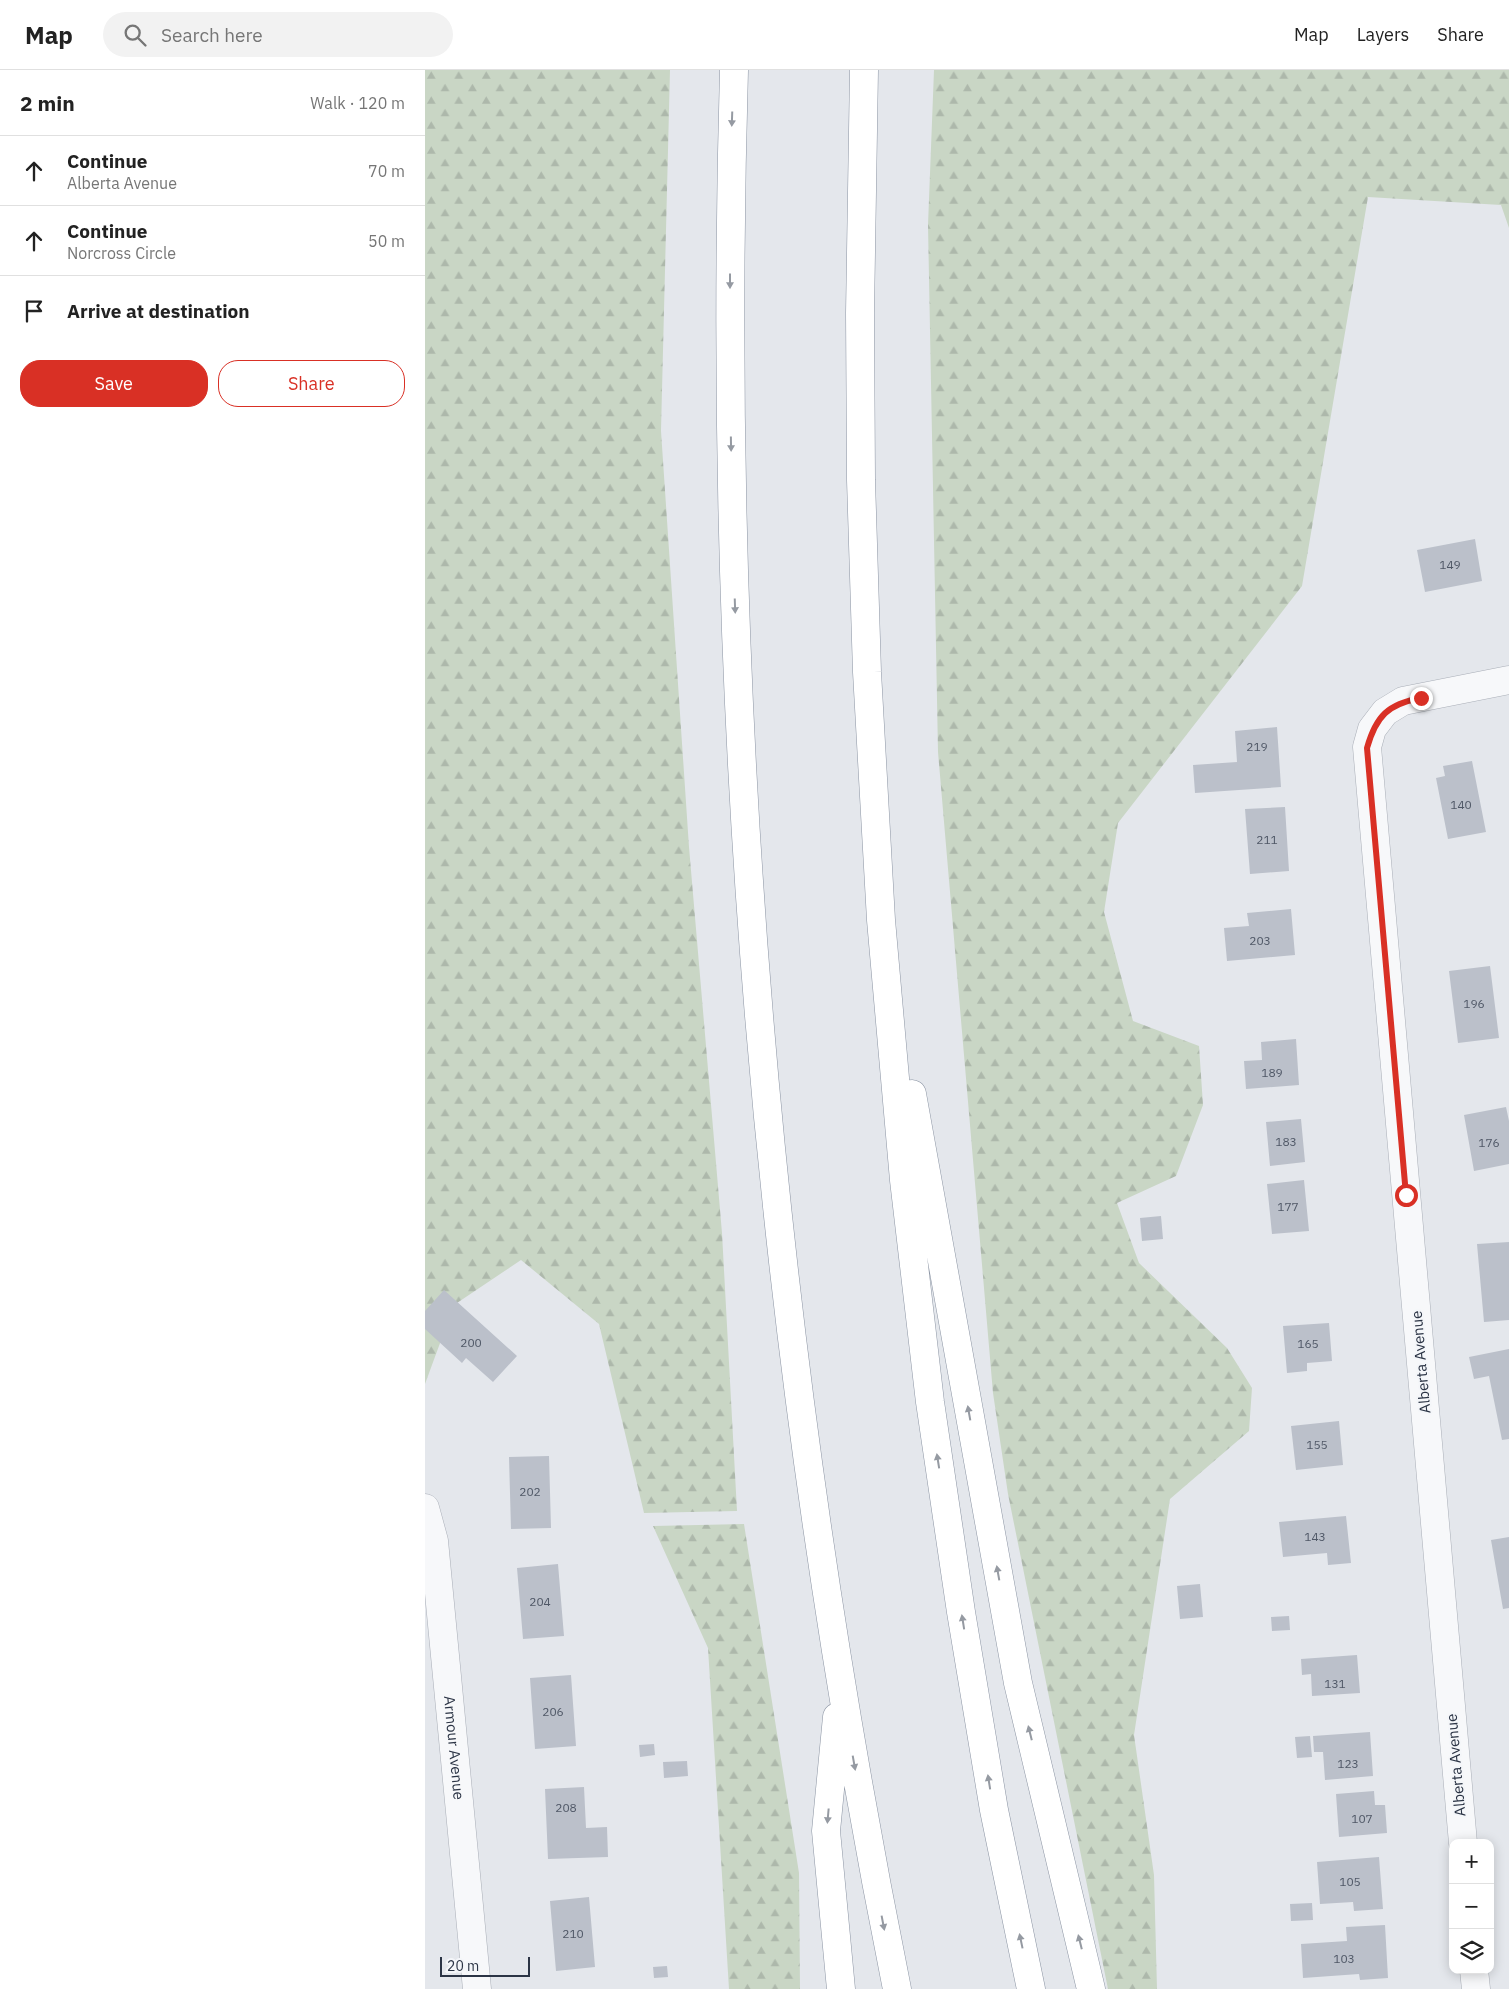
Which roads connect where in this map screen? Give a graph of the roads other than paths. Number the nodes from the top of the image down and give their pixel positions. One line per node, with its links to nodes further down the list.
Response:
1 (733, 70): 6 (highway, one-way to 6)
2 (864, 70): 4 (highway)
3 (1509, 680): 7 (street, Alberta Avenue)
4 (881, 920): 12 (highway, one-way to 4); 13 (highway, one-way to 4)
5 (425, 1508): 9 (street, Armour Avenue)
6 (841, 1680): 10 (highway, one-way to 10); 11 (highway, one-way to 11)
7 (1463, 1839)
8 (1475, 1974): 14 (street)
9 (477, 1989)
10 (841, 1989)
11 (897, 1989)
12 (1031, 1989)
13 (1091, 1989)
14 (1476, 1989)

